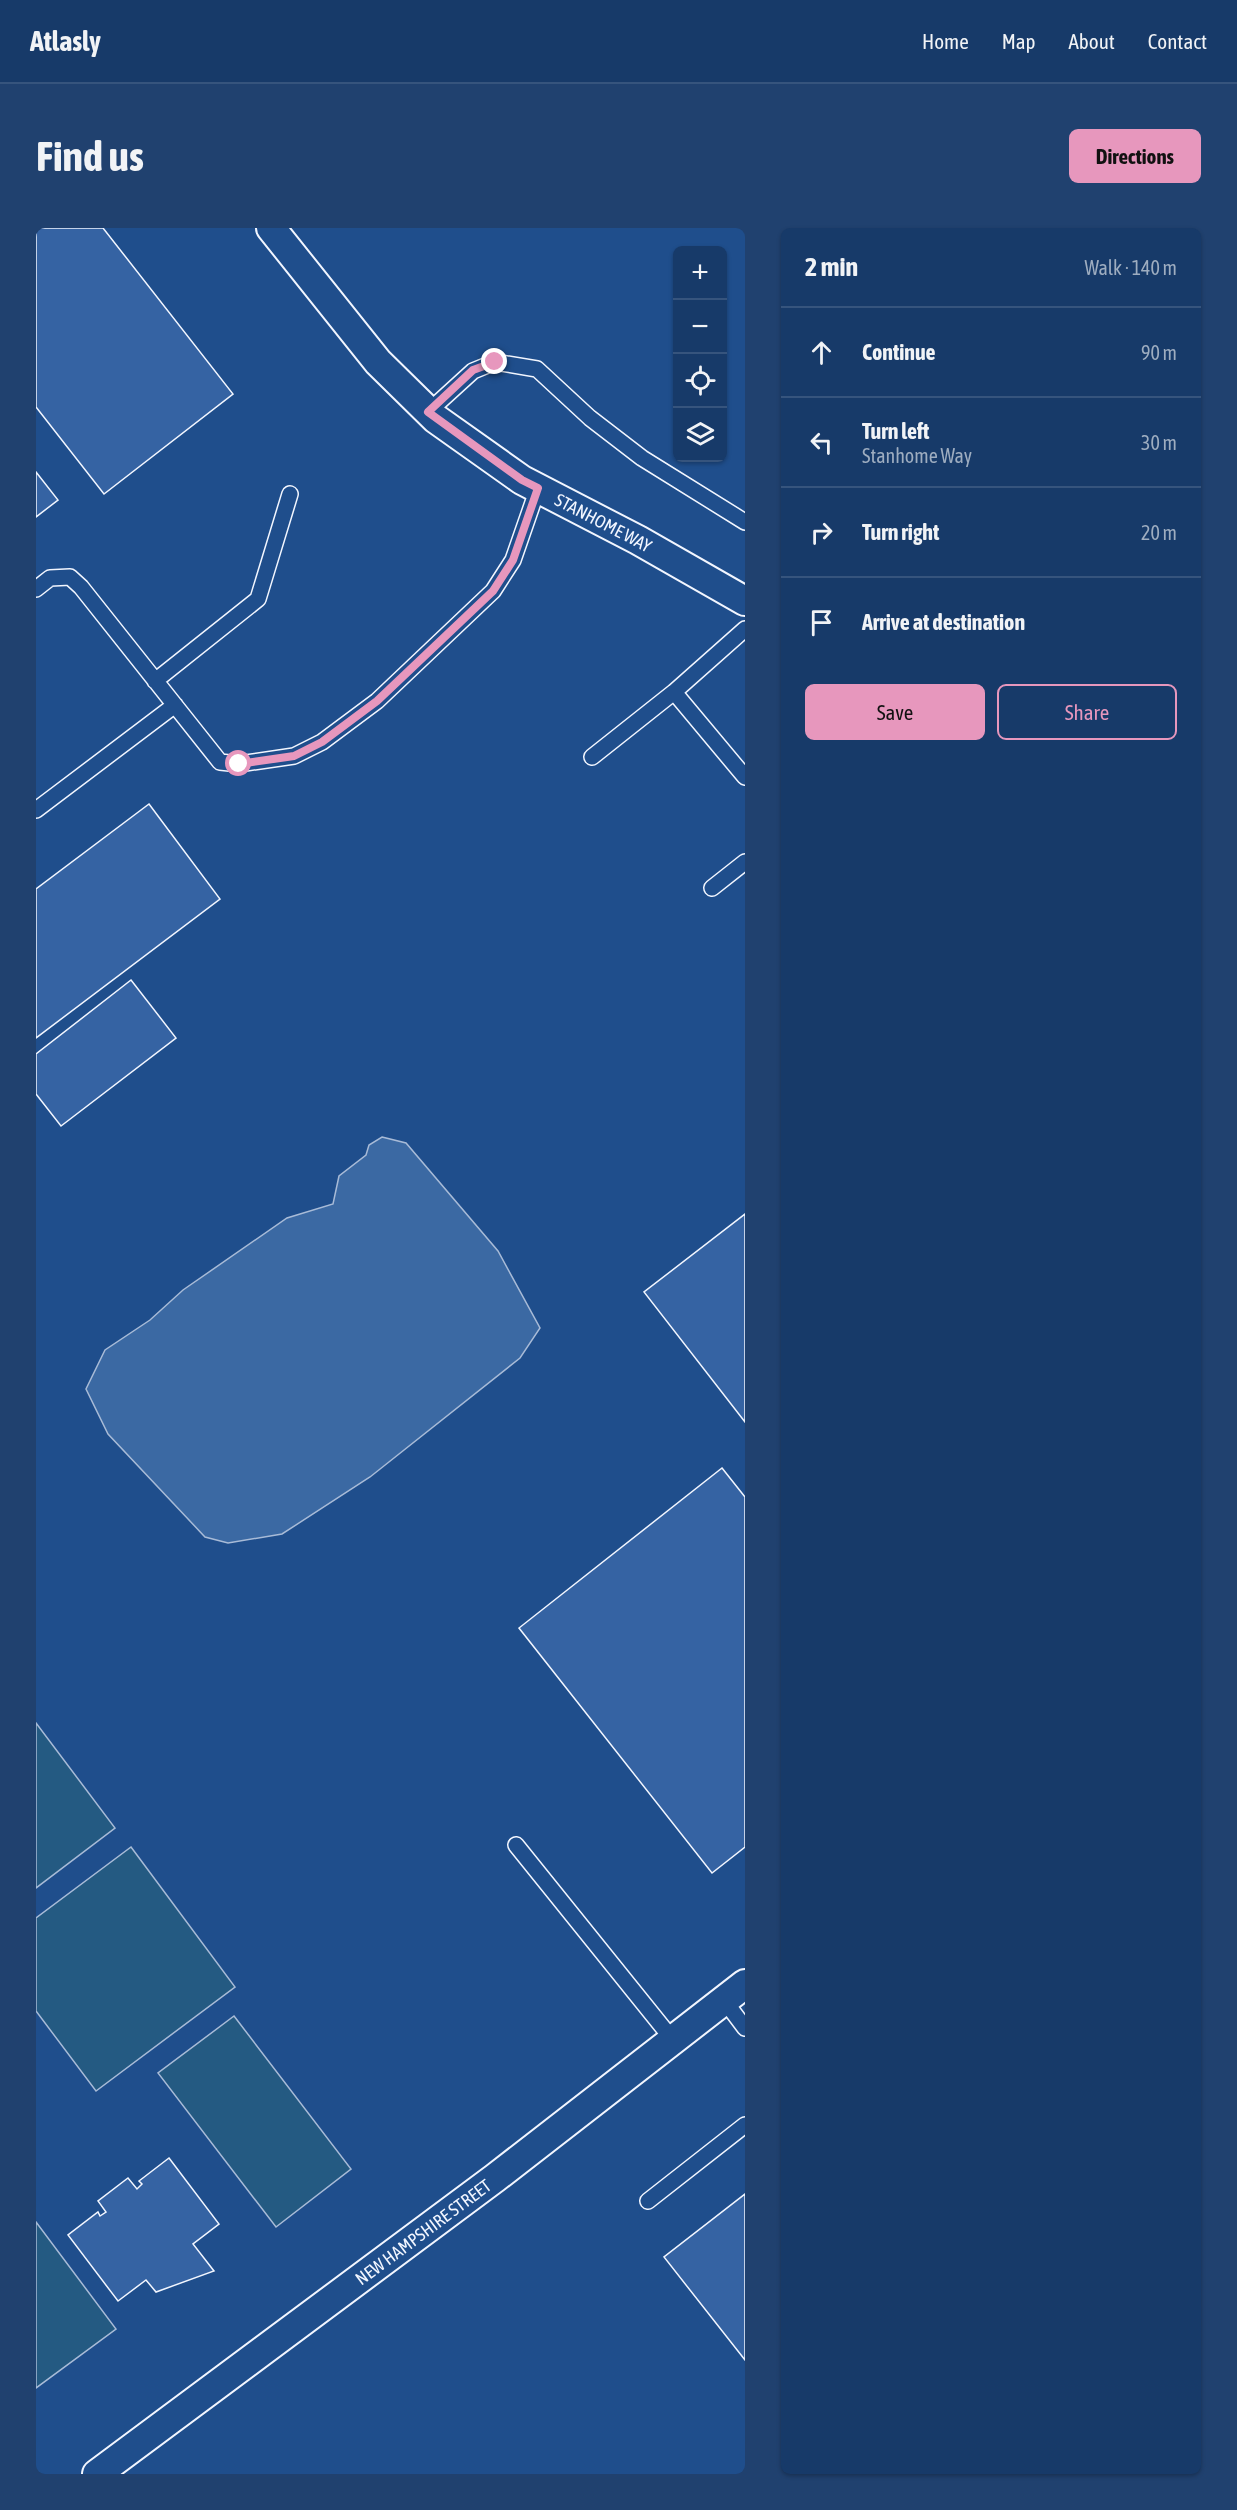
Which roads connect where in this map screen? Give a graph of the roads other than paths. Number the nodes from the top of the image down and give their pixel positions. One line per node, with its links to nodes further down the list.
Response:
1 (271, 228): 2 (street, STANHOME WAY)
2 (428, 412): 3 (street, STANHOME WAY); 5 (lane)
3 (538, 488): 7 (street, STANHOME WAY); 11 (lane)
4 (290, 494): 9 (lane)
5 (745, 522)
6 (36, 589): 9 (lane)
7 (745, 601)
8 (745, 629): 10 (lane)
9 (155, 681): 11 (lane)
10 (674, 692): 12 (lane); 13 (lane)
11 (175, 705): 14 (lane)
12 (592, 757)
13 (745, 777)
14 (36, 810)
15 (745, 862): 16 (lane)
16 (712, 888)
17 (516, 1845): 20 (lane)
18 (734, 1992): 19 (lane); 20 (street, NEW HAMPSHIRE STREET)
19 (745, 2028)
20 (673, 2040): 23 (street, NEW HAMPSHIRE STREET)
21 (745, 2125): 22 (lane)
22 (648, 2201)
23 (97, 2474)

